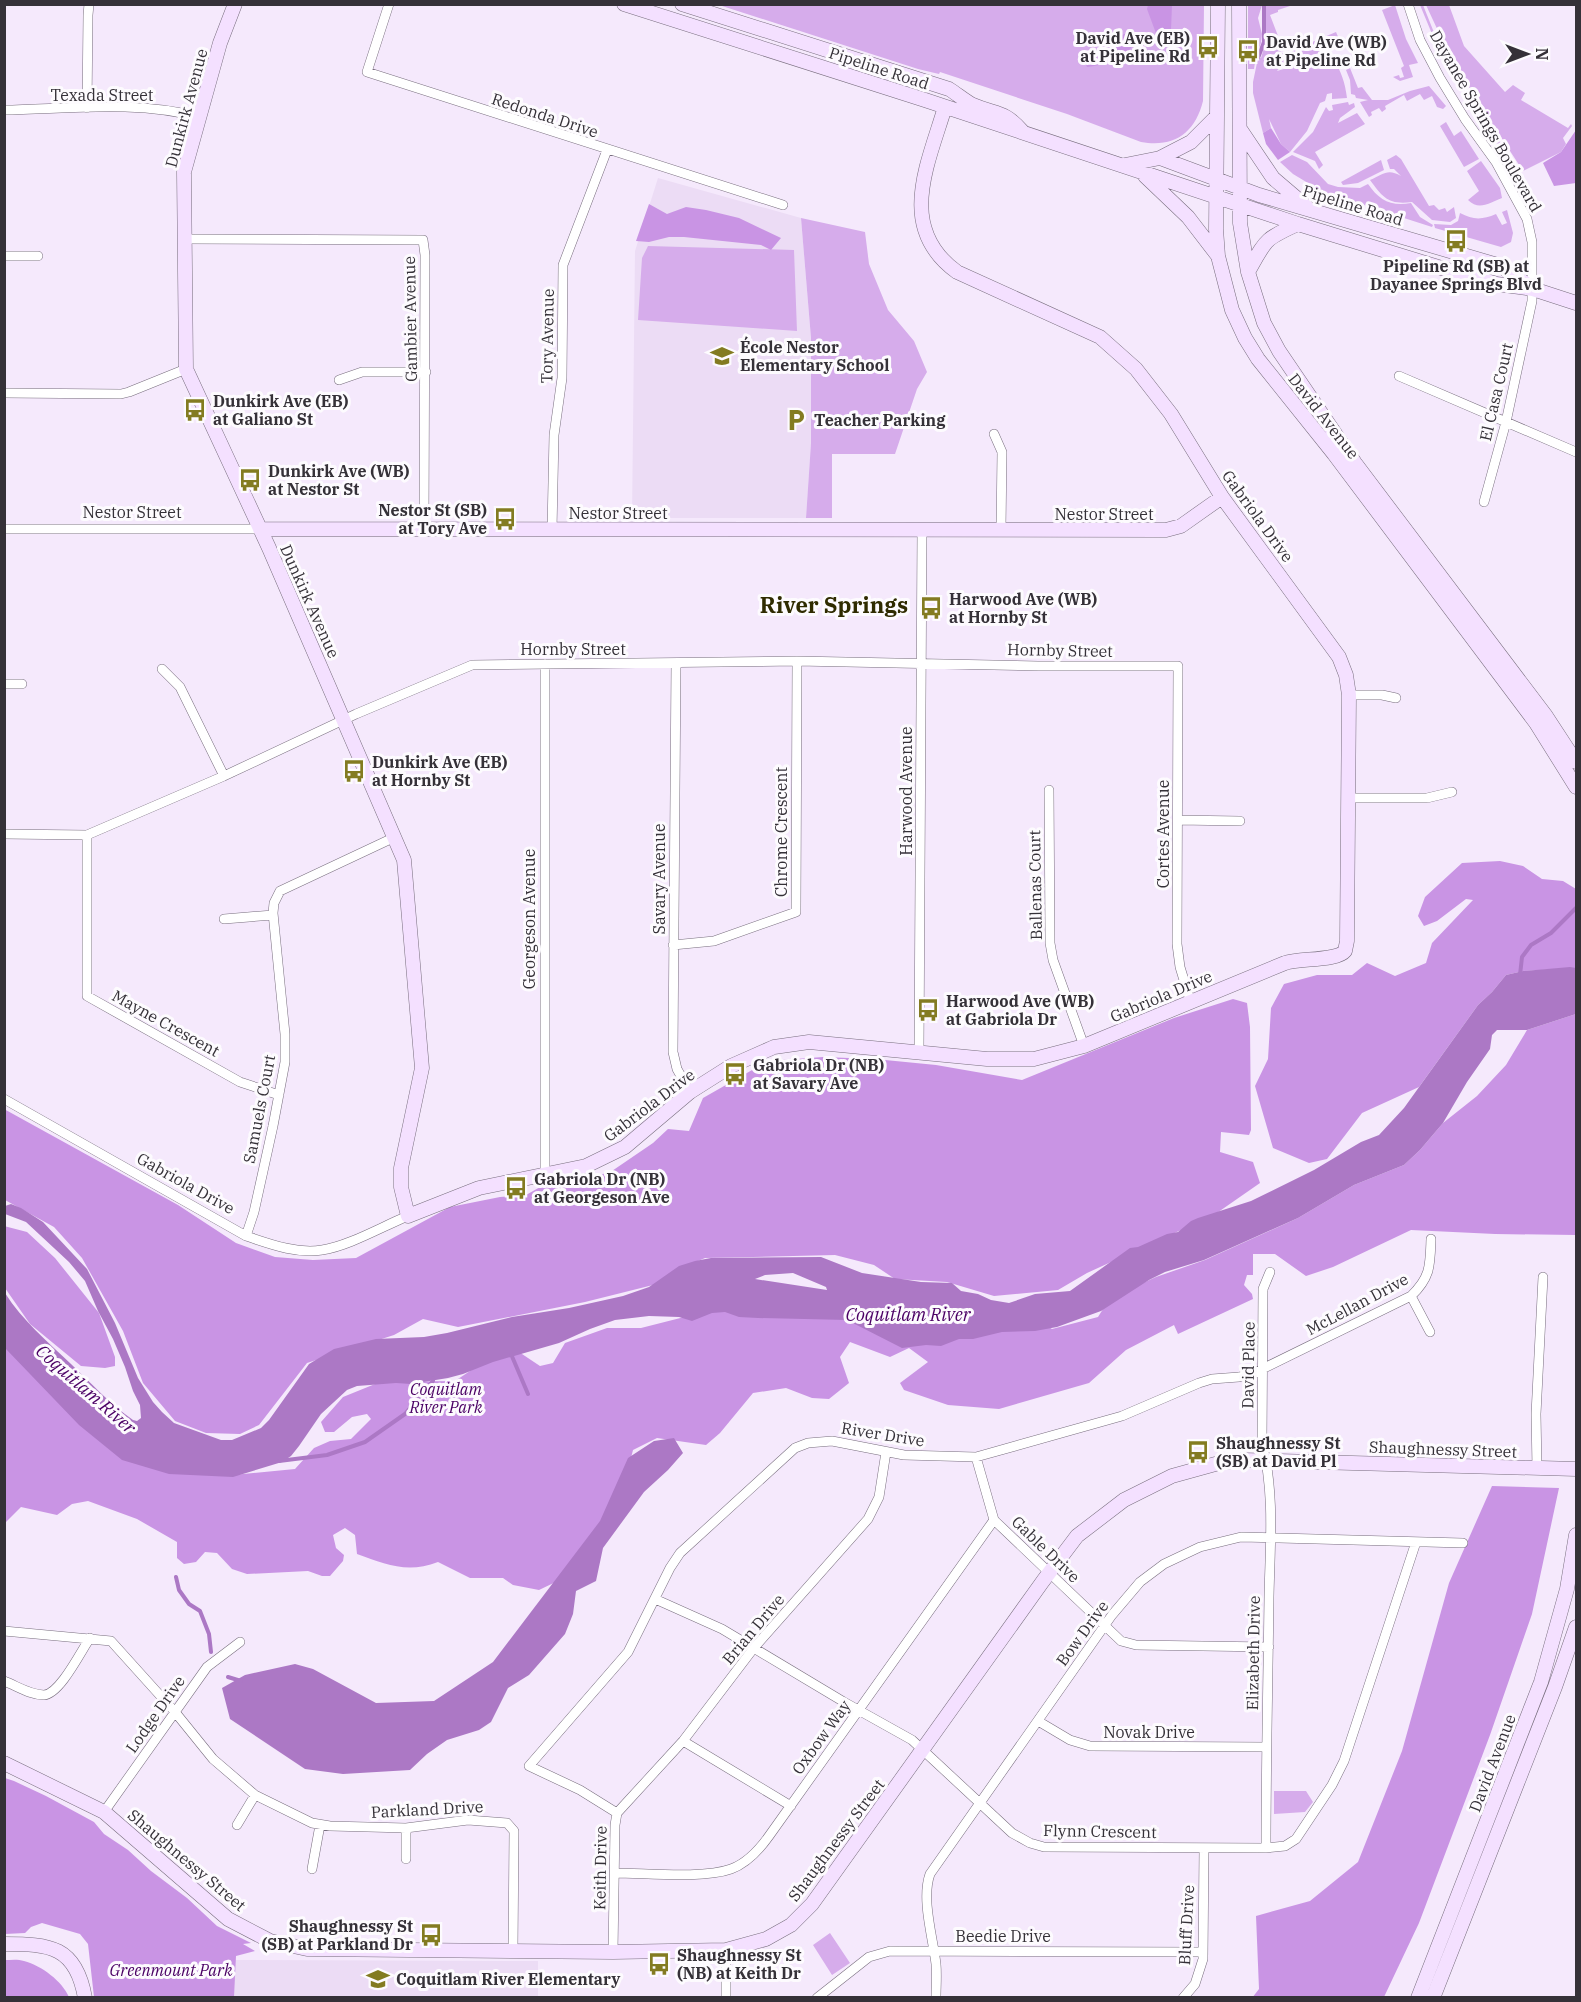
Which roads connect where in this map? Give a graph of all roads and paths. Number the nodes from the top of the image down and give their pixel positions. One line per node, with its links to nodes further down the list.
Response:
1 (89, 4): 10 (street)
2 (235, 4): 13 (street, Dunkirk Avenue)
3 (389, 4): 16 (street, Redonda Drive)
4 (624, 4): 9 (street, Pipeline Road)
5 (682, 4): 15 (street, Pipeline Road)
6 (1218, 4): 12 (street, David Avenue)
7 (1239, 4): 14 (street, David Avenue)
8 (1408, 4): 32 (street, Dayanee Springs Boulevard)
9 (945, 106): 15 (street, Pipeline Road); 42 (street, Gabriola Drive)
10 (87, 108): 11 (street, Texada Street); 13 (street, Texada Street)
11 (4, 110)
12 (1217, 116): 17 (street); 20 (street, David Avenue)
13 (199, 117): 27 (street, Dunkirk Avenue)
14 (1240, 128): 21 (street, David Avenue); 25 (street)
15 (1024, 133): 18 (street, Pipeline Road)
16 (607, 150): 24 (street, Redonda Drive); 47 (street, Tory Avenue)
17 (1160, 158): 18 (street, Pipeline Road); 20 (street, Pipeline Road)
18 (1124, 165): 19 (street, Pipeline Road)
19 (1141, 172): 22 (street, Pipeline Road); 30 (street)
20 (1216, 179): 21 (street, Pipeline Road); 22 (street, David Avenue)
21 (1239, 188): 23 (street, David Avenue); 25 (street, Pipeline Road)
22 (1215, 196): 23 (street, Pipeline Road); 30 (street, David Avenue)
23 (1239, 204): 26 (street, Pipeline Road); 31 (street, David Avenue)
24 (783, 206)
25 (1308, 209): 32 (street, Pipeline Road)
26 (1298, 224): 31 (street); 32 (street, Pipeline Road)
27 (185, 239): 34 (street, Dunkirk Avenue); 35 (street, Gambier Avenue)
28 (4, 256): 29 (street)
29 (39, 256)
30 (1218, 256): 63 (street, David Avenue)
31 (1248, 272): 61 (street, David Avenue)
32 (1533, 289): 33 (street, Pipeline Road); 39 (street, El Casa Court)
33 (1576, 303)
34 (186, 369): 38 (street); 45 (street, Dunkirk Avenue)
35 (426, 372): 37 (street); 46 (street, Gambier Avenue)
36 (1399, 376): 39 (street)
37 (339, 380)
38 (4, 393)
39 (1506, 422): 41 (street); 43 (street, El Casa Court)
40 (994, 434): 49 (street)
41 (1576, 452)
42 (1222, 497): 49 (street, Nestor Street); 58 (street, Gabriola Drive)
43 (1484, 501)
44 (4, 529): 45 (street, Nestor Street)
45 (260, 529): 46 (street, Nestor Street); 60 (street, Dunkirk Avenue)
46 (424, 529): 47 (street, Nestor Street)
47 (552, 530): 48 (street, Nestor Street)
48 (922, 530): 49 (street, Nestor Street); 52 (street, Harwood Avenue)
49 (1001, 530)
50 (797, 661): 51 (street, Hornby Street); 52 (street, Hornby Street); 74 (street, Chrome Crescent)
51 (676, 663): 53 (street, Hornby Street); 74 (street, Savary Avenue)
52 (921, 663): 54 (street, Hornby Street); 77 (street, Harwood Avenue)
53 (545, 664): 60 (street, Hornby Street); 81 (street, Georgeson Avenue)
54 (1178, 666): 67 (street, Cortes Avenue)
55 (162, 669): 62 (street)
56 (4, 684): 57 (street)
57 (22, 684)
58 (1349, 696): 59 (street); 66 (street, Gabriola Drive)
59 (1396, 698)
60 (344, 720): 62 (street, Hornby Street); 71 (street, Dunkirk Avenue)
61 (1576, 762)
62 (224, 776): 70 (street, Hornby Street)
63 (1576, 787)
64 (1049, 790): 76 (street, Ballenas Court)
65 (1452, 792): 66 (street)
66 (1348, 798): 75 (street, Gabriola Drive)
67 (1178, 820): 68 (street); 75 (street, Cortes Avenue)
68 (1240, 821)
69 (4, 834): 70 (street, Hornby Street)
70 (87, 835): 79 (street, Mayne Crescent)
71 (395, 837): 72 (street, Samuels Court); 82 (street, Dunkirk Avenue)
72 (273, 915): 73 (street); 79 (street, Samuels Court)
73 (224, 919)
74 (673, 945): 78 (street, Savary Avenue)
75 (1190, 1000): 76 (street, Gabriola Drive)
76 (1084, 1046): 77 (street, Gabriola Drive)
77 (919, 1052): 78 (street, Gabriola Drive)
78 (690, 1092): 81 (street, Gabriola Drive)
79 (279, 1095): 83 (street, Samuels Court)
80 (4, 1099): 83 (street, Gabriola Drive)
81 (544, 1174): 82 (street, Gabriola Drive)
82 (408, 1216): 83 (street, Gabriola Drive)
83 (246, 1236)
84 (1431, 1239): 87 (street, McLellan Drive)
85 (1270, 1272): 89 (street, David Place)
86 (1543, 1277): 93 (street)
87 (1412, 1296): 88 (street); 89 (street, McLellan Drive)
88 (1430, 1332)
89 (1263, 1369): 91 (street, River Drive); 92 (street, David Place)
90 (886, 1452): 91 (street, River Drive); 101 (street, River Drive); 108 (street, Brian Drive)
91 (976, 1457): 95 (street, Gable Drive)
92 (1267, 1460): 93 (street, Shaughnessy Street); 97 (street, Elizabeth Drive); 100 (street, Shaughnessy Street)
93 (1537, 1468): 94 (street, Shaughnessy Street)
94 (1576, 1469)
95 (994, 1520): 100 (street, Gable Drive); 110 (street, Oxbow Way)
96 (1576, 1535): 142 (street, David Avenue)
97 (1270, 1536): 98 (street, Bow Drive); 102 (street, Bow Drive); 107 (street, Elizabeth Drive)
98 (1416, 1542): 99 (street, Bow Drive); 127 (street, Flynn Crescent)
99 (1463, 1543)
100 (1049, 1573): 102 (street, Gable Drive); 115 (street, Shaughnessy Street)
101 (655, 1599): 108 (street, Flynn Crescent); 117 (street, River Drive)
102 (1105, 1626): 107 (street, Gable Drive); 112 (street, Bow Drive)
103 (1576, 1627): 143 (street, David Avenue)
104 (4, 1631): 105 (street, Parkland Drive)
105 (90, 1638): 109 (street); 111 (street, Parkland Drive)
106 (240, 1641): 111 (street, Lodge Drive)
107 (1269, 1647): 114 (street, Elizabeth Drive)
108 (753, 1648): 110 (street, Flynn Crescent); 113 (street, Brian Drive)
109 (4, 1681)
110 (859, 1710): 115 (street, Flynn Crescent); 120 (street, Oxbow Way)
111 (175, 1712): 118 (street, Parkland Drive); 121 (street, Lodge Drive)
112 (1038, 1721): 114 (street, Novak Drive); 119 (street, Bow Drive)
113 (683, 1741): 120 (street); 122 (street, Brian Drive)
114 (1266, 1747): 127 (street, Elizabeth Drive)
115 (924, 1749): 119 (street, Flynn Crescent); 132 (street, Shaughnessy Street)
116 (4, 1764): 121 (street, Shaughnessy Street)
117 (529, 1766): 122 (street, Keith Drive)
118 (255, 1795): 123 (street); 124 (street, Parkland Drive)
119 (979, 1803): 126 (street, Flynn Crescent); 133 (street, Bow Drive)
120 (790, 1806): 130 (street, Oxbow Way)
121 (104, 1812): 134 (street, Shaughnessy Street)
122 (617, 1813): 130 (street, Keith Drive)
123 (237, 1825)
124 (320, 1825): 125 (street, Parkland Drive); 129 (street)
125 (406, 1828): 128 (street); 134 (street, Parkland Drive)
126 (1204, 1848): 127 (street, Flynn Crescent); 136 (street, Bluff Drive)
127 (1266, 1848)
128 (406, 1859)
129 (312, 1869)
130 (615, 1873): 135 (street, Keith Drive)
131 (4, 1944): 138 (street)
132 (726, 1950): 135 (street, Shaughnessy Street); 139 (street)
133 (933, 1950): 136 (street, Beedie Drive); 137 (street, Beedie Drive); 140 (street, Bow Drive)
134 (513, 1951): 135 (street, Shaughnessy Street)
135 (614, 1952)
136 (1203, 1952): 141 (street, Bluff Drive)
137 (819, 1997)
138 (85, 1998)
139 (726, 1998)
140 (936, 1998)
141 (1183, 1998)
142 (1418, 1998)
143 (1433, 1998)

